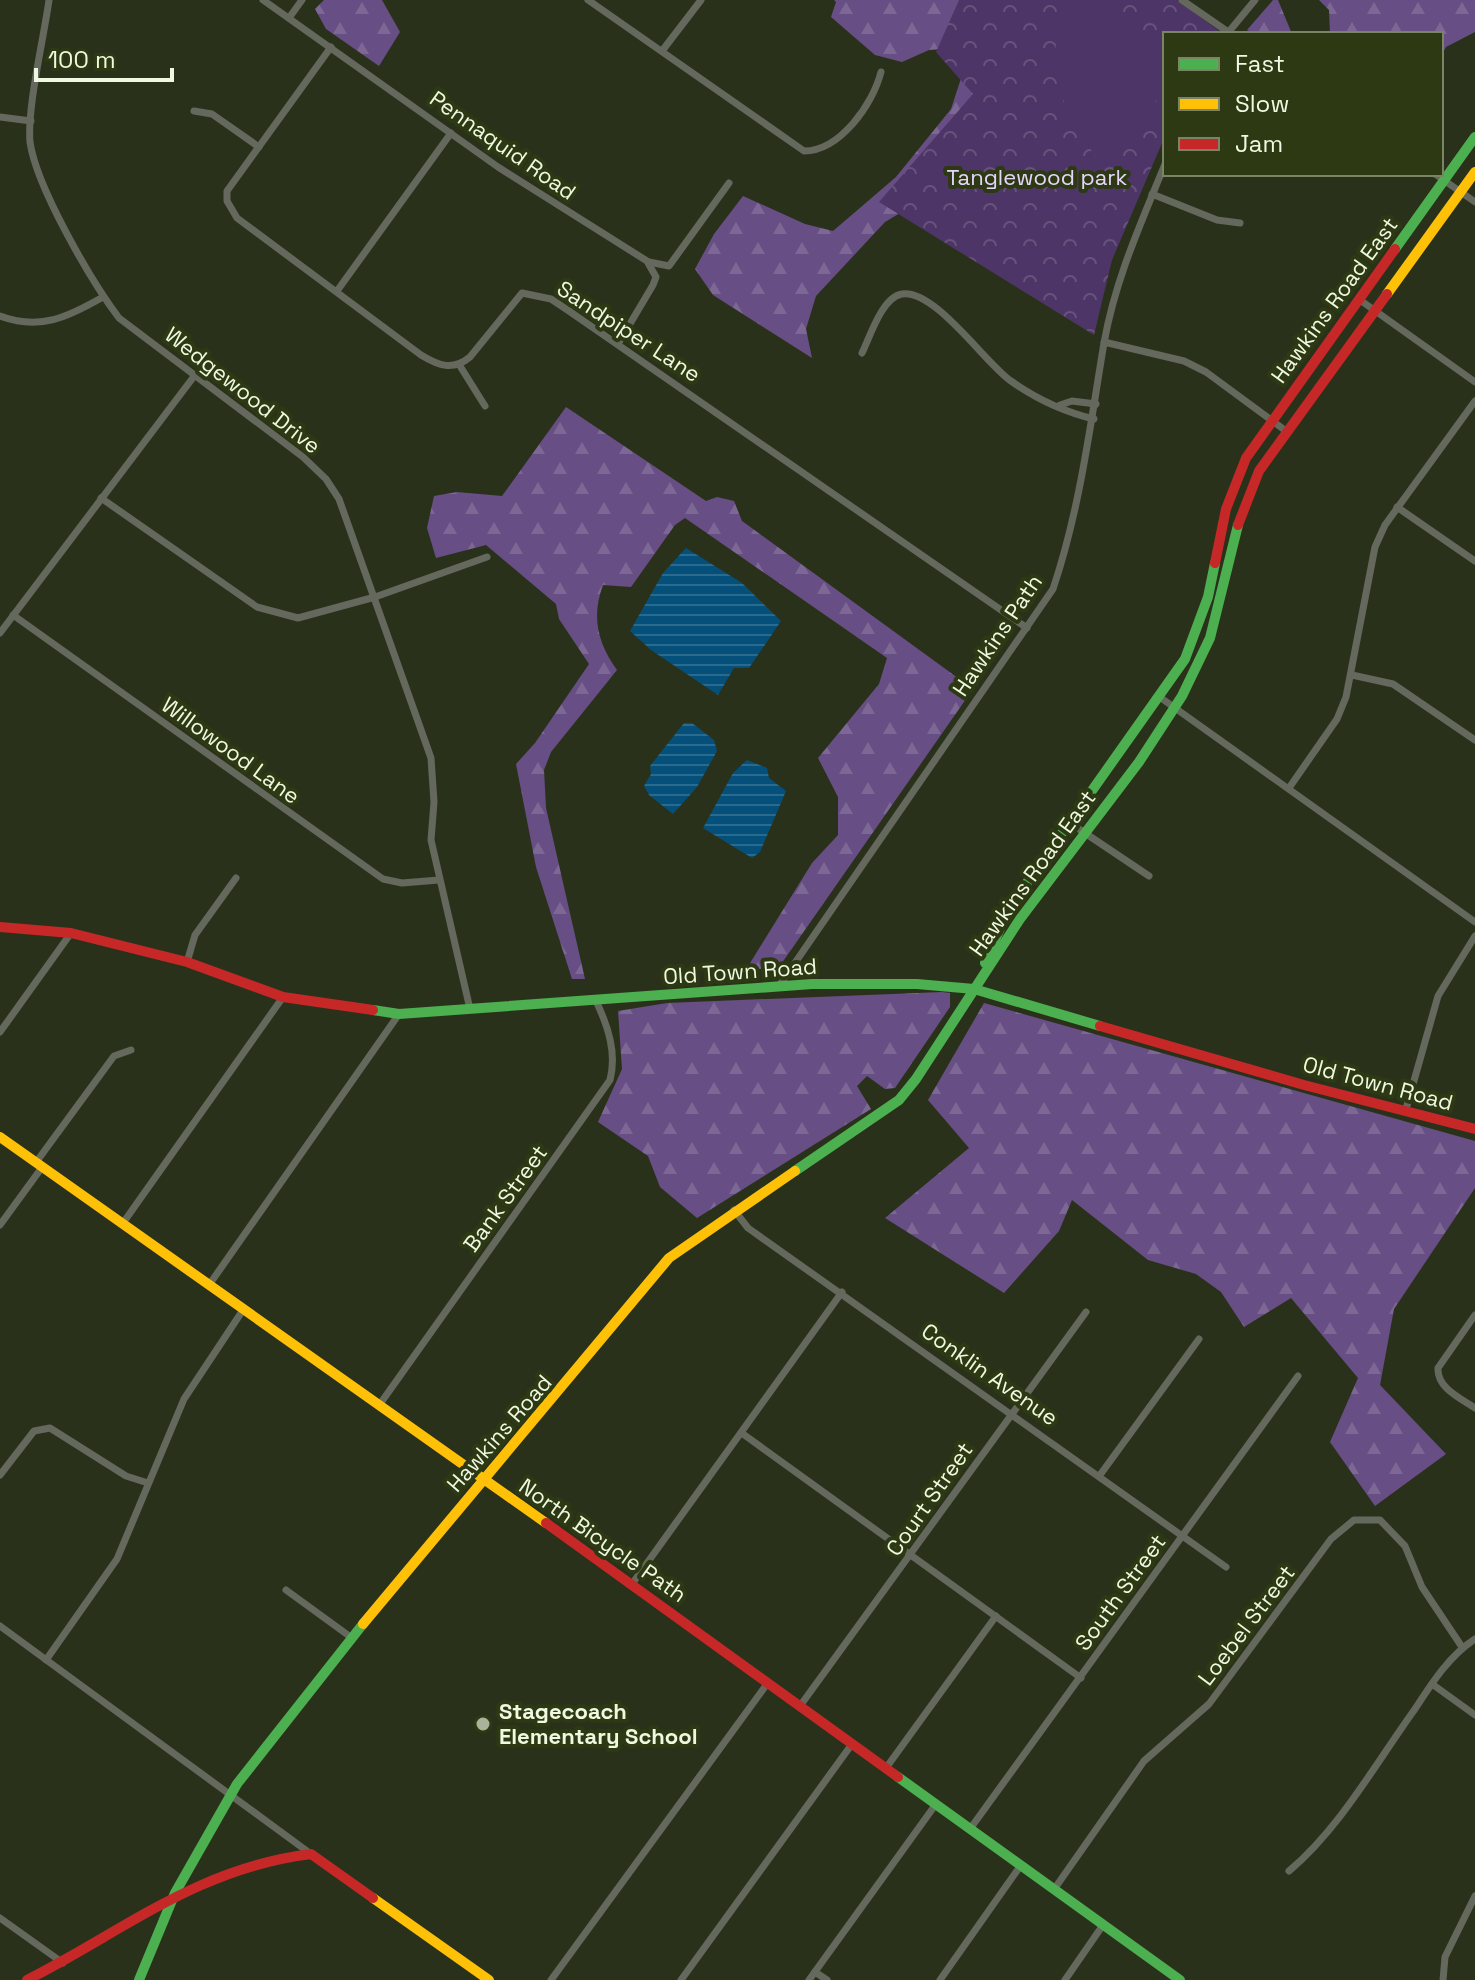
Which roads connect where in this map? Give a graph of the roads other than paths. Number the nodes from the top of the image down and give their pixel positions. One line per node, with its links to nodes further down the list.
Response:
1 (49, 0): 16 (street, Wedgewood Drive)
2 (263, 0): 8 (street, Pennaquid Road)
3 (302, 0): 8 (street)
4 (588, 0): 12 (street)
5 (701, 0): 12 (street)
6 (1182, 0): 9 (street)
7 (1255, 0): 10 (street)
8 (289, 18): 11 (street, Pennaquid Road)
9 (1228, 32)
10 (1230, 32)
11 (331, 47): 17 (street, Pennaquid Road); 19 (street)
12 (662, 51): 13 (street)
13 (881, 72)
14 (194, 111): 19 (street)
15 (0, 117): 16 (street)
16 (31, 121): 31 (street, Wedgewood Drive)
17 (451, 133): 29 (street, Pennaquid Road); 30 (street)
18 (1475, 137): 22 (street, Hawkins Road East)
19 (259, 147): 30 (street)
20 (1163, 169): 26 (street, Hawkins Path)
21 (1475, 172): 25 (street, Hawkins Road East)
22 (1443, 174)
23 (1440, 177): 25 (street); 32 (street, Hawkins Road East)
24 (729, 183): 29 (street)
25 (1461, 192): 27 (street); 33 (street, Hawkins Road East)
26 (1152, 194): 28 (street); 35 (street, Hawkins Path)
27 (1475, 202)
28 (1240, 223)
29 (647, 261): 36 (street)
30 (337, 291): 38 (street)
31 (103, 297): 34 (street); 39 (street, Wedgewood Drive)
32 (1360, 300): 33 (street); 46 (street, Hawkins Road East)
33 (1374, 309): 40 (street); 47 (street, Hawkins Road East)
34 (0, 316)
35 (1104, 342): 42 (street, Hawkins Path); 46 (street)
36 (618, 344): 38 (street, Sandpiper Lane); 54 (street, Sandpiper Lane)
37 (862, 353): 43 (street)
38 (460, 366): 44 (street)
39 (195, 375): 48 (street); 52 (street, Wedgewood Drive)
40 (1475, 382)
41 (1475, 401): 49 (street)
42 (1096, 404): 43 (street); 45 (street, Hawkins Path)
43 (1060, 405): 45 (street)
44 (485, 406)
45 (1094, 419): 54 (street, Hawkins Path)
46 (1271, 421): 47 (street); 57 (street, Hawkins Road East)
47 (1286, 431): 58 (street, Hawkins Road East)
48 (101, 498): 52 (street); 53 (street)
49 (1397, 507): 51 (street); 56 (street)
50 (487, 557): 52 (street)
51 (1475, 561)
52 (375, 597): 65 (street, Wedgewood Drive)
53 (13, 615): 55 (street); 65 (street, Willowood Lane)
54 (1027, 628): 71 (street, Hawkins Path)
55 (0, 633)
56 (1352, 675): 59 (street); 60 (street)
57 (1161, 698): 58 (street); 61 (street, Hawkins Road East)
58 (1174, 706): 60 (street); 62 (street, Hawkins Road East)
59 (1475, 740)
60 (1289, 788): 66 (street)
61 (1070, 823): 62 (street); 72 (street, Hawkins Road East)
62 (1086, 832): 63 (street); 72 (street, Hawkins Road East)
63 (1149, 876)
64 (236, 878): 70 (street)
65 (439, 880): 75 (street, Wedgewood Drive)
66 (1475, 922)
67 (0, 927): 68 (street, Old Town Road)
68 (71, 933): 70 (street, Old Town Road); 77 (street)
69 (1475, 936): 79 (street)
70 (187, 962): 73 (street, Old Town Road)
71 (779, 986): 72 (street, Old Town Road); 74 (street, Old Town Road)
72 (974, 989): 79 (street, Old Town Road); 83 (street, Hawkins Road)
73 (283, 997): 76 (street, Old Town Road); 84 (street)
74 (596, 1001): 75 (street, Old Town Road); 93 (street, Bank Street)
75 (470, 1009): 76 (street, Old Town Road)
76 (399, 1014): 86 (street)
77 (0, 1032)
78 (131, 1050): 82 (street)
79 (1406, 1109): 80 (street, Old Town Road)
80 (1475, 1129)
81 (0, 1137): 82 (street, North Bicycle Path)
82 (40, 1163): 84 (street, North Bicycle Path); 85 (street)
83 (734, 1210): 87 (street, Conklin Avenue); 99 (street, Hawkins Road)
84 (123, 1223): 86 (street, North Bicycle Path)
85 (0, 1225)
86 (209, 1285): 88 (street, North Bicycle Path)
87 (842, 1292): 95 (street, Conklin Avenue); 96 (street)
88 (243, 1310): 93 (street, North Bicycle Path); 100 (street)
89 (1086, 1312): 95 (street, Court Street)
90 (1475, 1315): 94 (street)
91 (1199, 1339): 98 (street)
92 (1298, 1376): 101 (street, South Street)
93 (380, 1404): 99 (street, North Bicycle Path)
94 (1475, 1408)
95 (1012, 1412): 98 (street, Conklin Avenue); 102 (street, Court Street)
96 (743, 1434): 102 (street); 104 (street)
97 (0, 1475): 100 (street)
98 (1100, 1475): 101 (street, Conklin Avenue)
99 (483, 1479): 104 (street, North Bicycle Path); 108 (street, Hawkins Road)
100 (148, 1483): 111 (street)
101 (1184, 1535): 103 (street, Conklin Avenue); 112 (street, South Street)
102 (912, 1557): 106 (street); 115 (street, Court Street)
103 (1226, 1567)
104 (632, 1584): 113 (street, North Bicycle Path)
105 (286, 1590): 108 (street)
106 (996, 1616): 112 (street); 118 (street)
107 (0, 1626): 111 (street)
108 (352, 1638): 119 (street, Hawkins Road)
109 (1475, 1639): 110 (street)
110 (1462, 1647): 114 (street); 125 (street, Loebel Street)
111 (46, 1660): 119 (street)
112 (1081, 1678): 121 (street, South Street)
113 (767, 1684): 115 (street, North Bicycle Path); 135 (street)
114 (1432, 1684): 116 (street); 124 (street)
115 (800, 1706): 117 (street, North Bicycle Path)
116 (1475, 1715)
117 (852, 1744): 118 (street, North Bicycle Path); 136 (street)
118 (886, 1768): 120 (street, North Bicycle Path)
119 (230, 1794): 122 (street); 126 (street, Hawkins Road)
120 (936, 1804): 121 (street, North Bicycle Path); 131 (street)
121 (970, 1829): 123 (street, North Bicycle Path)
122 (311, 1854): 126 (street); 134 (street)
123 (1021, 1865): 125 (street, North Bicycle Path); 139 (street)
124 (1289, 1871)
125 (1055, 1888): 129 (street, North Bicycle Path)
126 (175, 1893): 130 (street); 133 (street, Hawkins Road)
127 (1475, 1896): 142 (street)
128 (0, 1918): 130 (street)
129 (1103, 1925): 140 (street); 141 (street, North Bicycle Path)
130 (63, 1963): 132 (street)
131 (815, 1972): 137 (street); 138 (street)
132 (27, 1980)
133 (139, 1980)
134 (489, 1980)
135 (551, 1980)
136 (681, 1980)
137 (809, 1980)
138 (827, 1980)
139 (940, 1980)
140 (1065, 1980)
141 (1180, 1980)
142 (1443, 1980)

